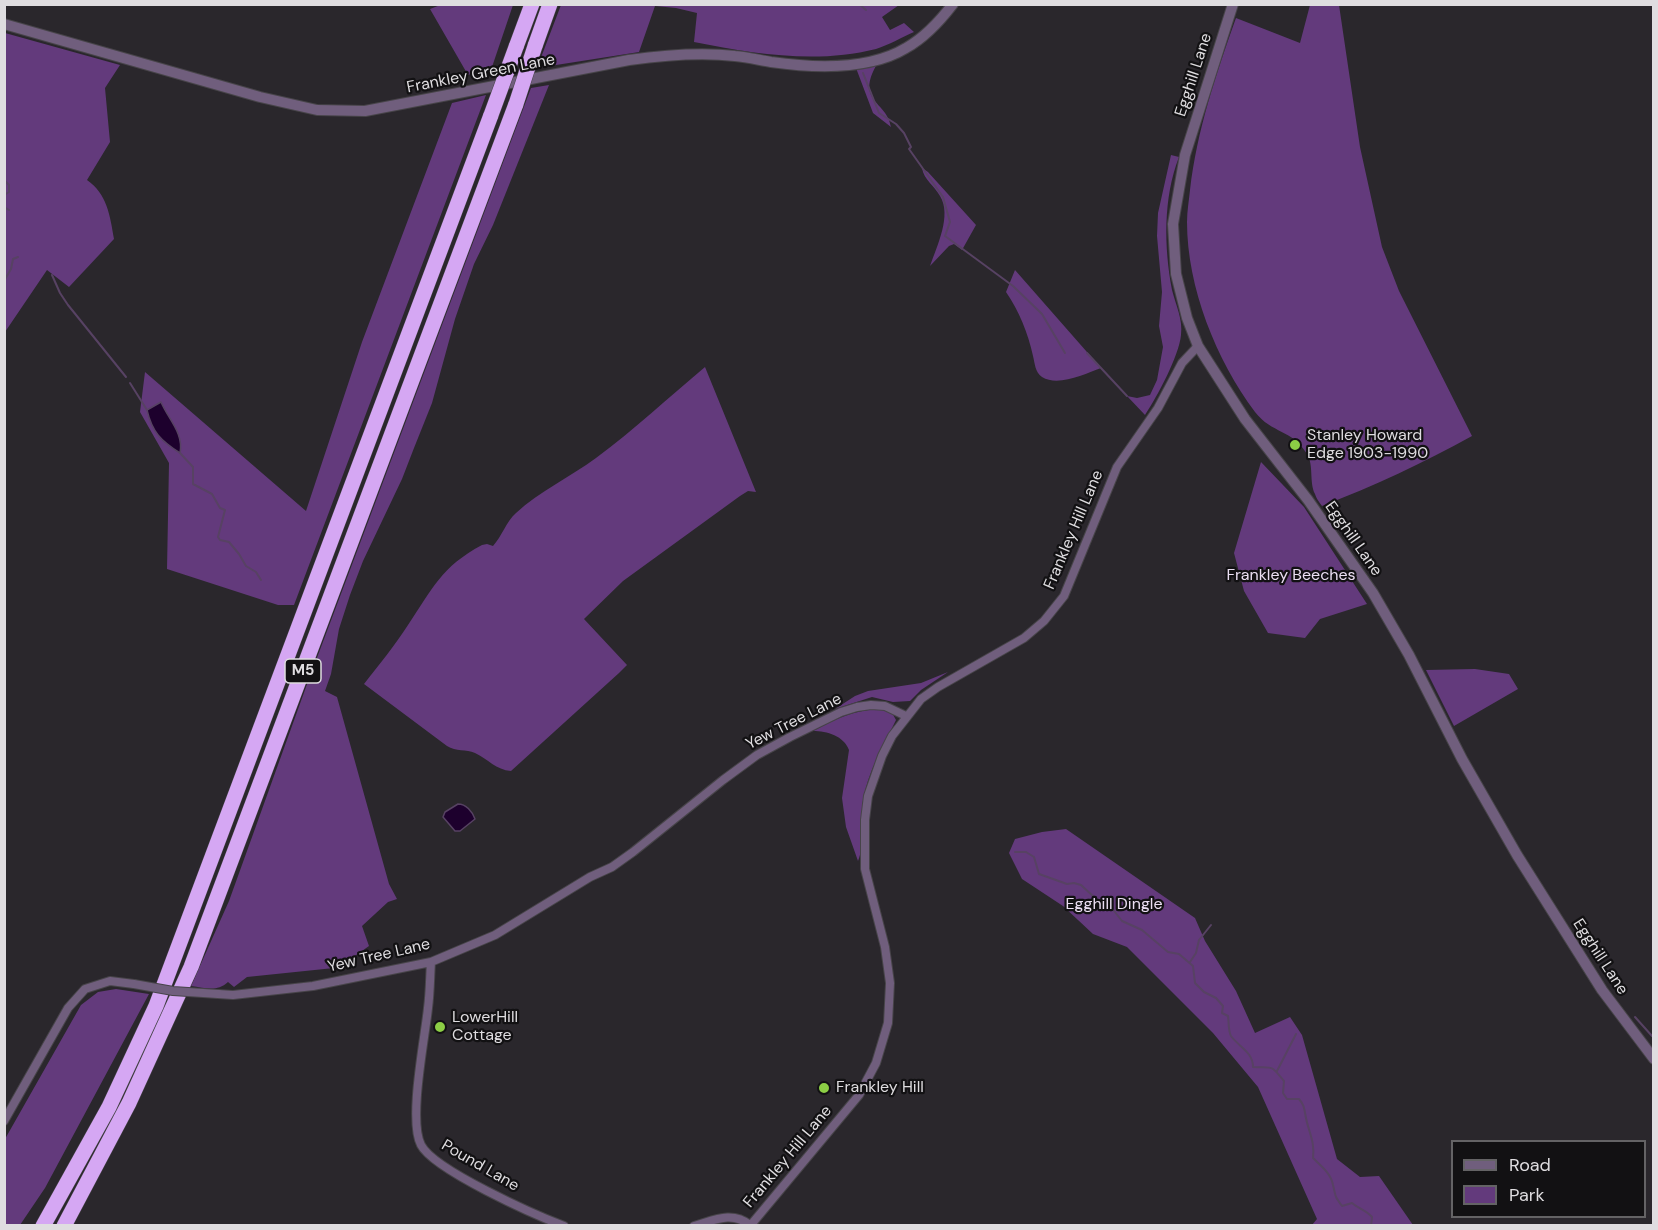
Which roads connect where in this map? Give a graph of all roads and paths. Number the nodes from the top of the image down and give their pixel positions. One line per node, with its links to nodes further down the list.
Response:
1 (532, 4): 12 (highway, M5, bridge)
2 (550, 4): 13 (highway, M5, bridge)
3 (953, 4): 5 (street, Frankley Green Lane)
4 (1233, 4): 6 (street, Egghill Lane)
5 (4, 24)
6 (1198, 346): 7 (street, Frankley Hill Lane); 9 (street, Egghill Lane)
7 (906, 716): 8 (street, Yew Tree Lane); 11 (street, Frankley Hill Lane)
8 (431, 962): 10 (street, Yew Tree Lane, bridge); 14 (street, Pound Lane)
9 (1653, 1059)
10 (4, 1121)
11 (750, 1225): 15 (street)
12 (43, 1226)
13 (64, 1226)
14 (564, 1226)
15 (694, 1226)

